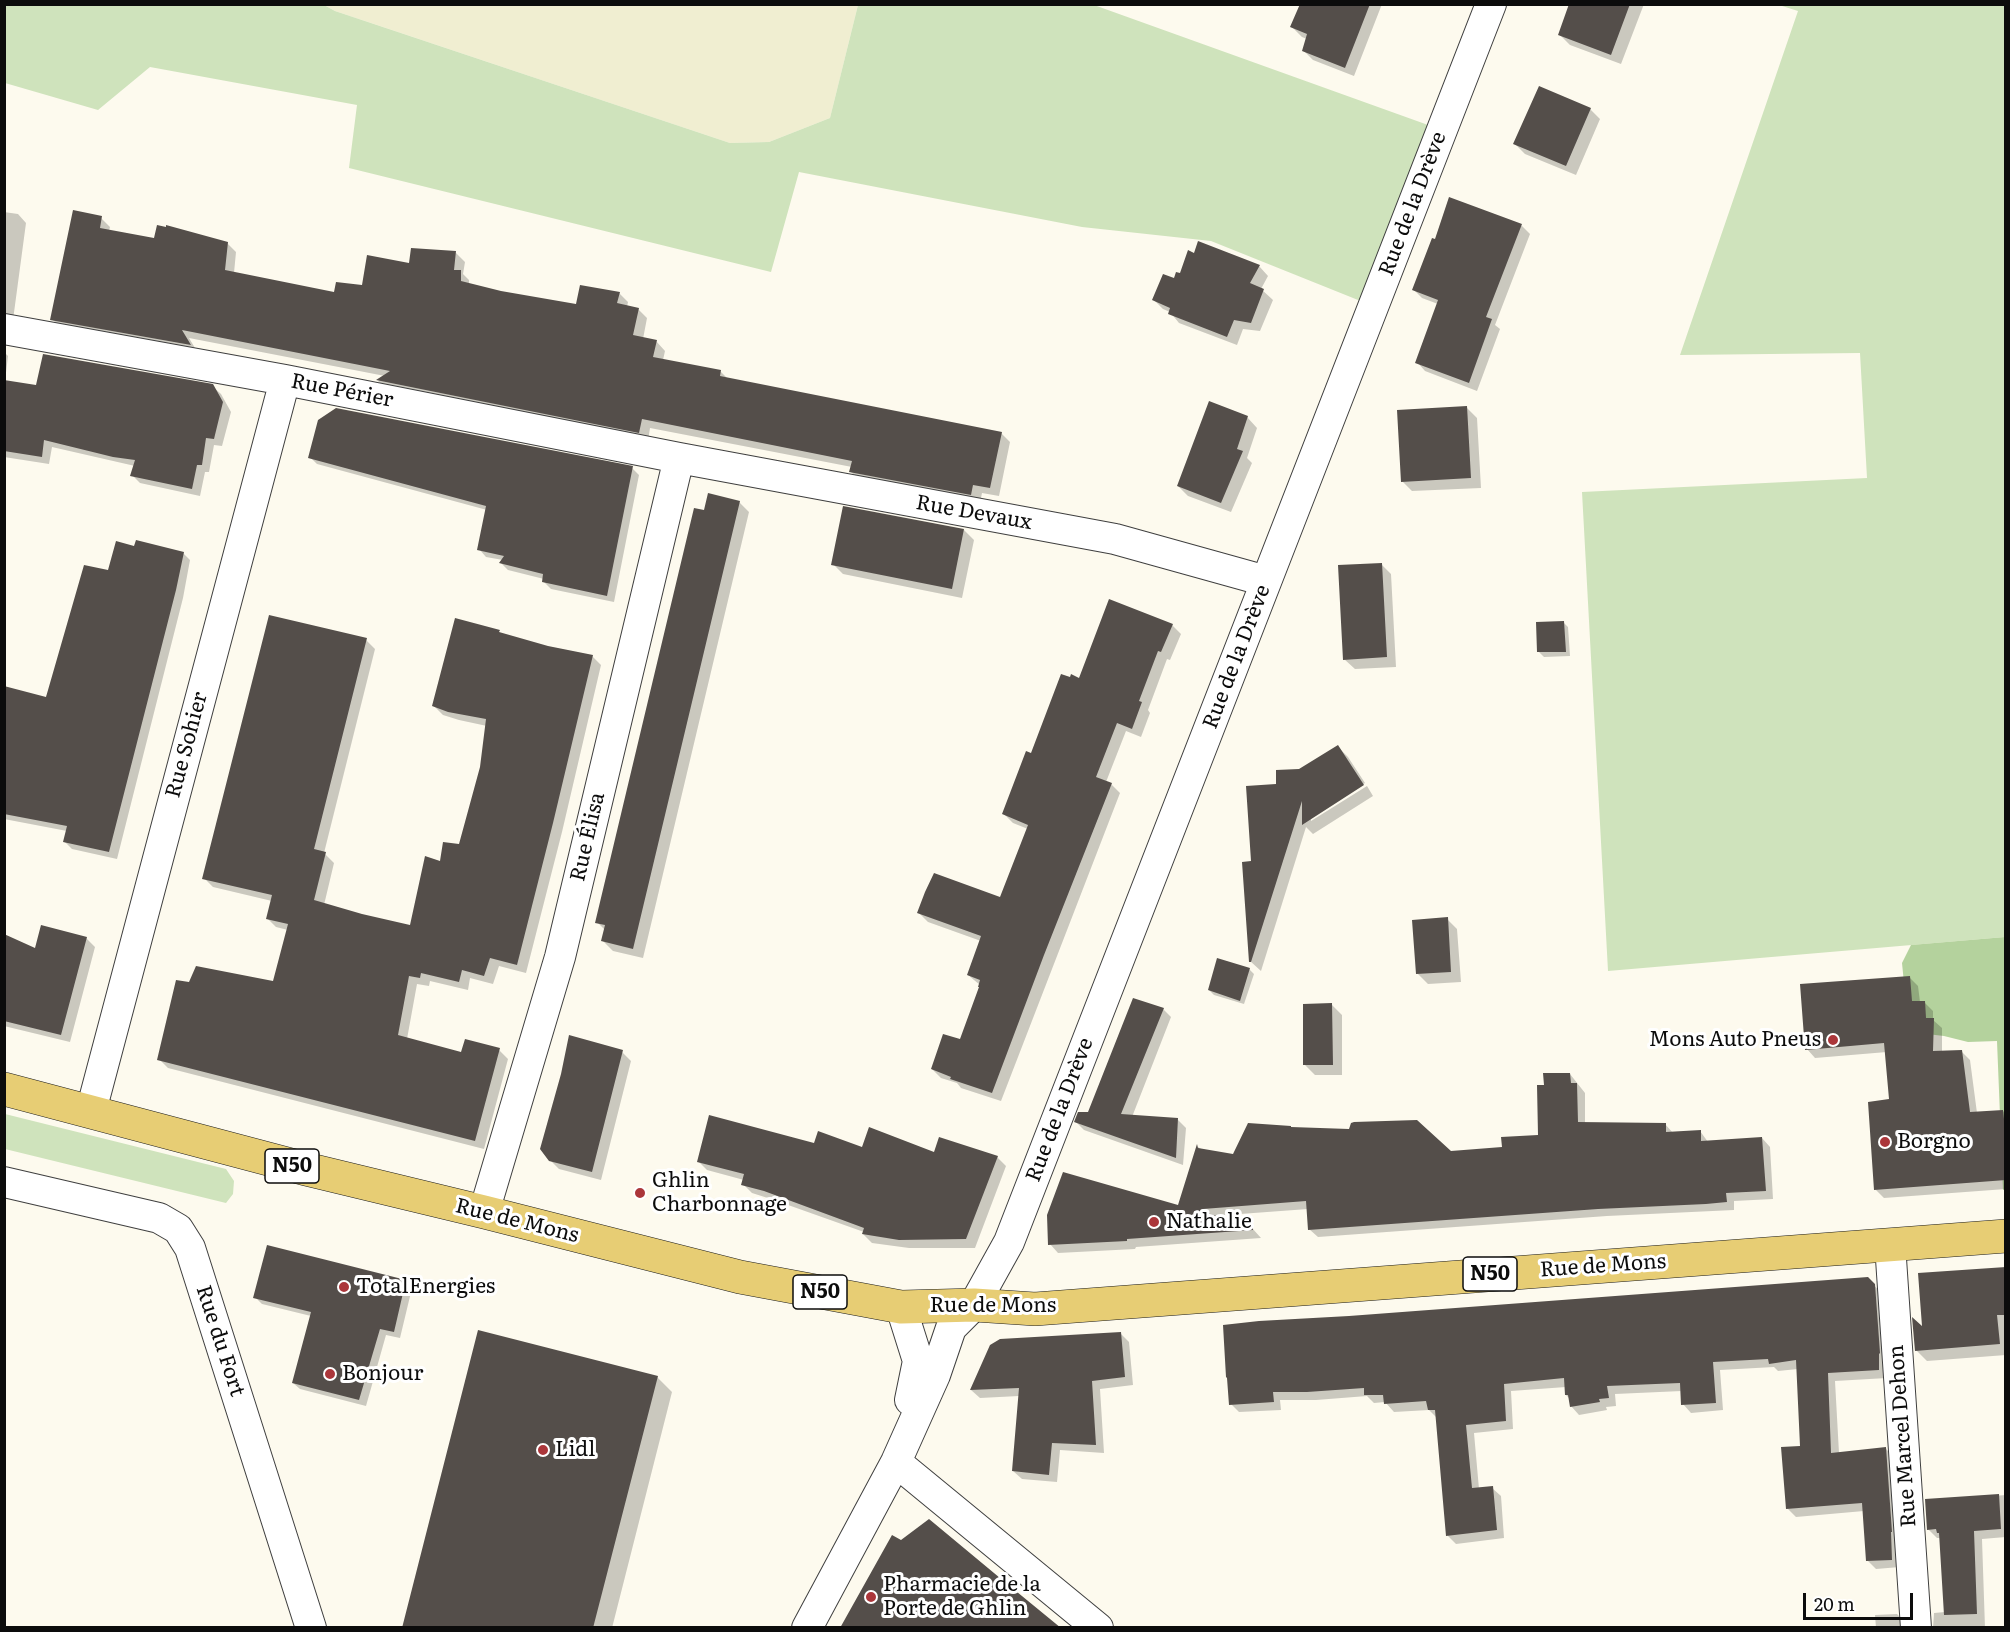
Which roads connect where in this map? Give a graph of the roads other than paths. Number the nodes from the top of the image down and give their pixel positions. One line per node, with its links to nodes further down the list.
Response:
1 (1491, 4): 5 (street, Rue de la Drève)
2 (4, 329): 3 (street, Rue Périer)
3 (285, 380): 4 (street, Rue Périer); 7 (street, Rue Sohier)
4 (679, 458): 5 (street, Rue Devaux); 9 (street, Rue Élisa)
5 (1266, 581): 12 (street, Rue de la Drève)
6 (4, 1089): 7 (main road, Rue de Mons / N50)
7 (91, 1111): 9 (main road, Rue de Mons / N50)
8 (4, 1182): 15 (street, Rue du Fort)
9 (484, 1212): 13 (main road, Rue de Mons / N50)
10 (2006, 1236): 11 (main road, Rue de Mons / N50)
11 (1890, 1244): 12 (main road, Rue de Mons / N50); 18 (street, Rue Marcel Dehon)
12 (974, 1305): 13 (main road, Rue de Mons / N50); 14 (street, Rue de la Drève)
13 (901, 1307): 14 (street)
14 (896, 1461): 16 (street); 17 (street)
15 (311, 1628)
16 (807, 1628)
17 (1098, 1628)
18 (1916, 1628)

